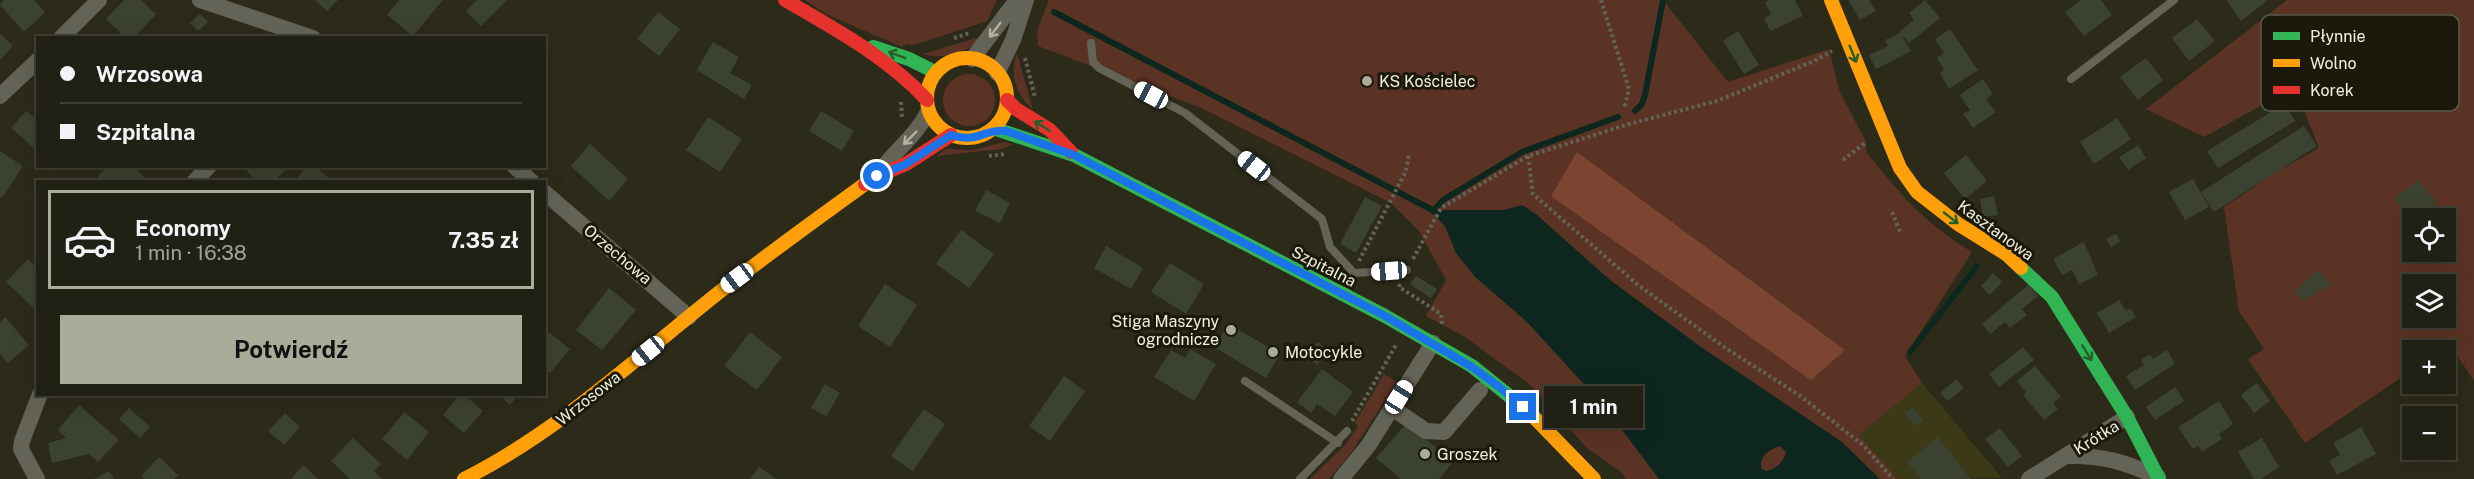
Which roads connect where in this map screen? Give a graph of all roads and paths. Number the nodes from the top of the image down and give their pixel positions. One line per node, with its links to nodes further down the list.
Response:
1 (99, 0): 9 (street)
2 (200, 0): 10 (street)
3 (785, 0): 11 (main road)
4 (1017, 0): 15 (street, one-way to 15)
5 (1026, 0): 18 (street)
6 (1601, 0): 24 (path)
7 (1831, 0): 13 (main road, Kasztanowa)
8 (2174, 0): 19 (lane)
9 (63, 36)
10 (307, 36)
11 (857, 42): 17 (main road, one-way to 11); 22 (main road)
12 (1091, 43): 43 (lane)
13 (1849, 45): 32 (path); 53 (main road, Kasztanowa, one-way to 53)
14 (1025, 55): 23 (path)
15 (972, 59): 17 (main road); 18 (main road)
16 (36, 62): 20 (street)
17 (935, 72): 22 (main road)
18 (997, 73): 21 (main road)
19 (2071, 79)
20 (0, 96)
21 (1007, 100): 25 (main road); 30 (main road, Szpitalna, one-way to 21)
22 (928, 106): 26 (main road); 36 (street, Wrzosowa, one-way to 36)
23 (1037, 107)
24 (1624, 109)
25 (996, 129): 26 (main road); 30 (main road, Szpitalna)
26 (951, 135): 36 (main road, Wrzosowa)
27 (1866, 142): 33 (path)
28 (1014, 150): 31 (path)
29 (1409, 153): 43 (path)
30 (1074, 155): 44 (main road, Szpitalna)
31 (988, 156)
32 (1528, 156): 42 (path); 66 (path)
33 (1843, 160)
34 (207, 168): 37 (street)
35 (516, 168): 38 (street)
36 (877, 176): 46 (main road, Wrzosowa)
37 (196, 180)
38 (529, 180)
39 (546, 194): 46 (street, Orzechowa)
40 (1892, 212): 41 (path)
41 (1901, 234)
42 (1407, 270): 43 (lane); 45 (path)
43 (1354, 273): 44 (lane)
44 (1345, 295): 47 (main road, Szpitalna)
45 (1441, 314)
46 (689, 317): 62 (main road, Wrzosowa)
47 (1433, 343): 52 (street); 65 (main road, Szpitalna)
48 (1395, 347): 54 (path)
49 (1245, 381): 57 (lane)
50 (1480, 390): 52 (street)
51 (39, 396): 61 (street)
52 (1392, 408): 64 (street)
53 (2127, 417): 56 (main road, Kasztanowa); 58 (street, Krótka)
54 (1352, 421)
55 (1347, 431): 57 (lane)
56 (2139, 441): 59 (street, Krótka); 60 (main road, Kasztanowa)
57 (1338, 442): 63 (lane)
58 (2065, 456): 59 (street, Krótka); 67 (street, Krótka)
59 (2108, 458): 60 (street, Krótka)
60 (2158, 478)
61 (37, 479)
62 (464, 479)
63 (1300, 479)
64 (1341, 479)
65 (1594, 479)
66 (1893, 479)
67 (2029, 479)

